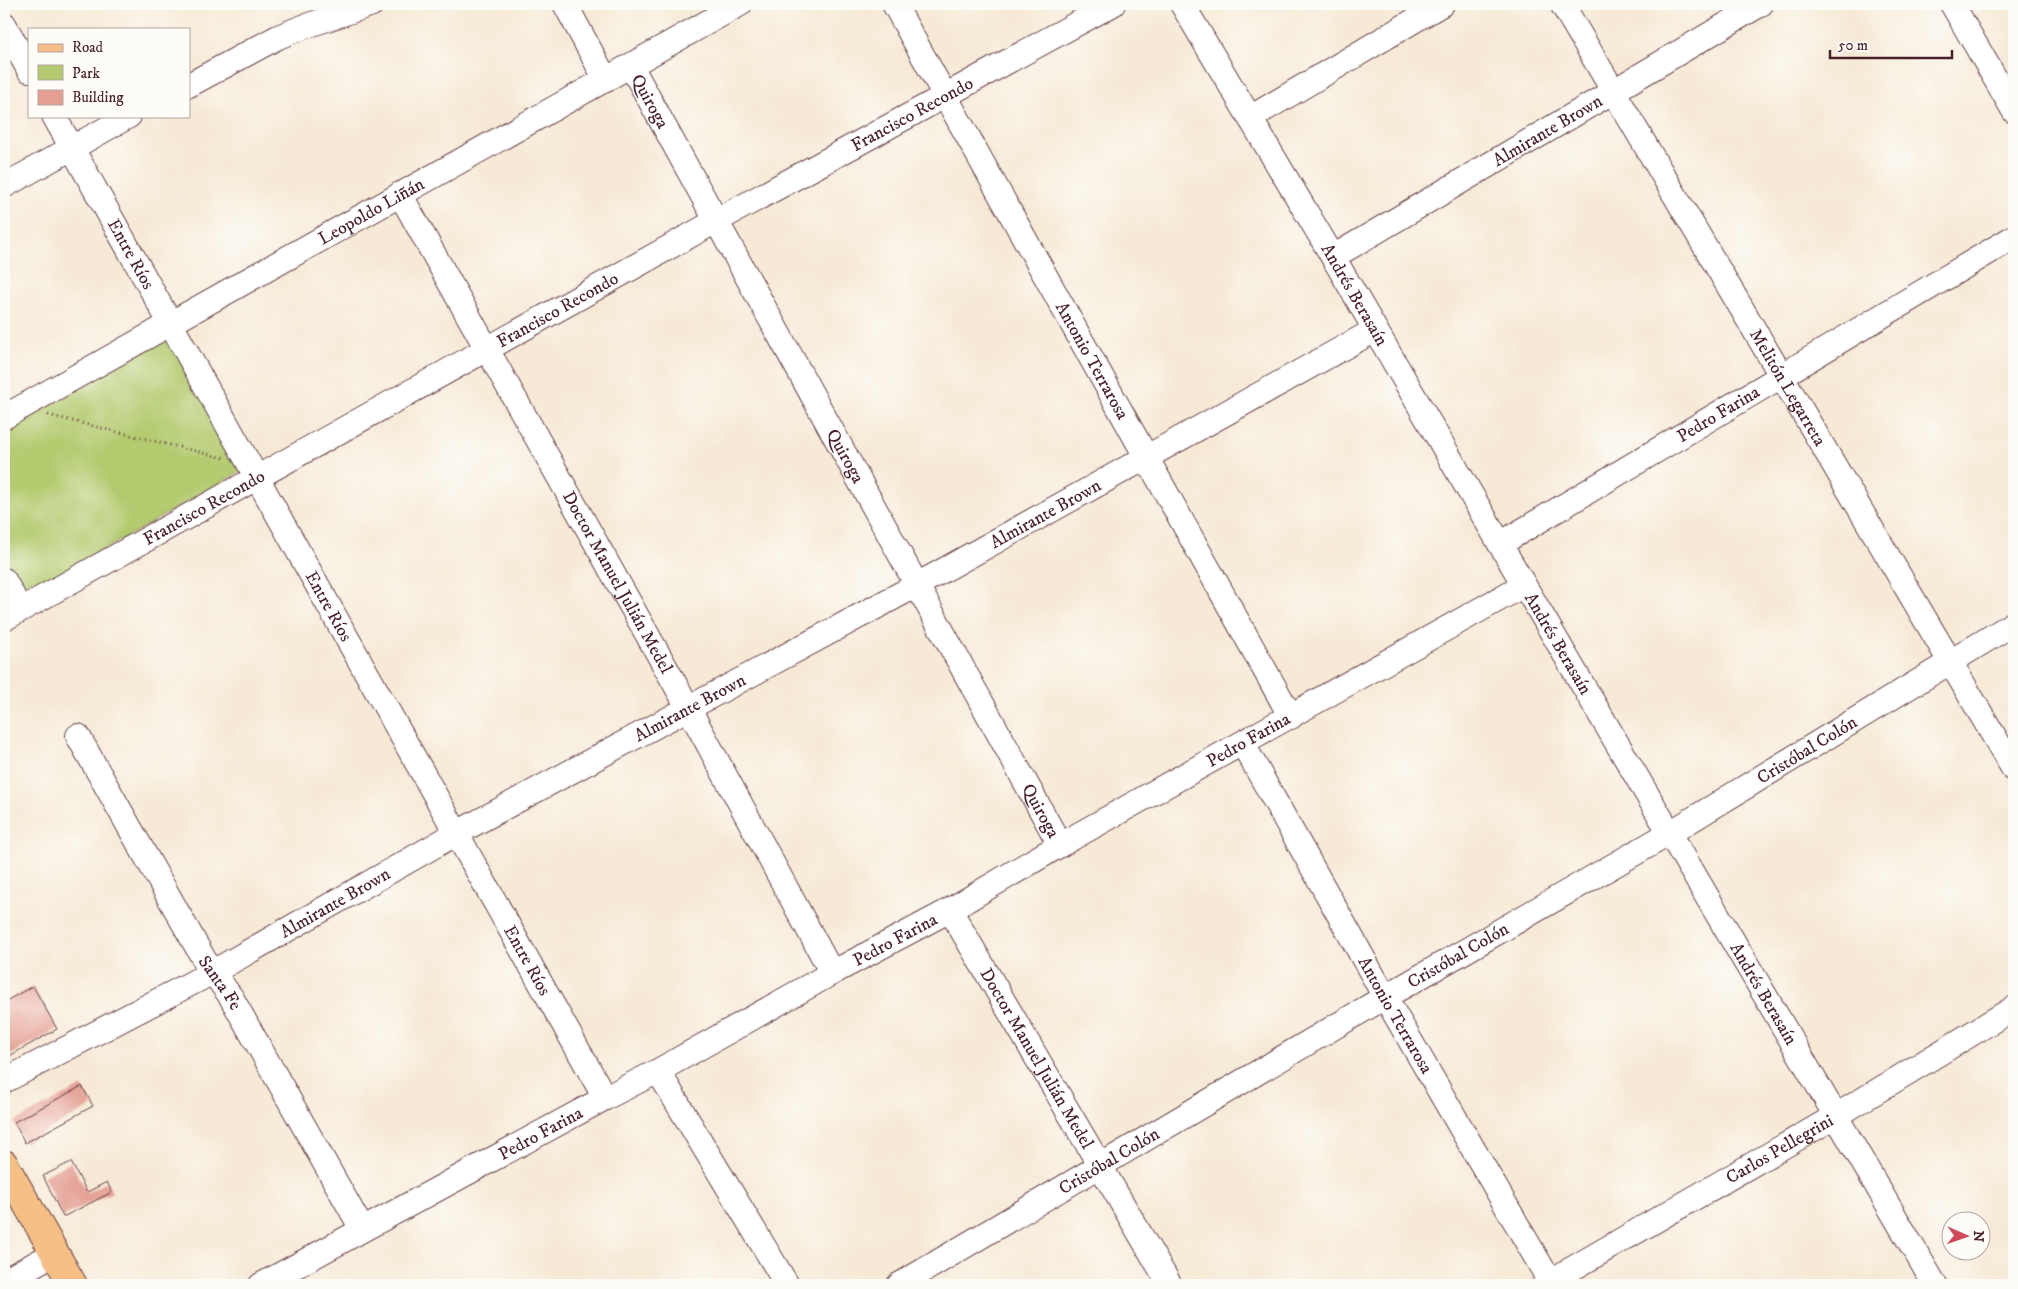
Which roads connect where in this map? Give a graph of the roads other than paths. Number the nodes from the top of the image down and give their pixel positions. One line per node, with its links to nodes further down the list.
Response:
1 (372, 4): 15 (street)
2 (565, 4): 14 (street, Quiroga)
3 (740, 4): 12 (street, Leopoldo Liñán)
4 (894, 4): 17 (street, Antonio Terrarosa)
5 (1113, 4): 17 (street, Francisco Recondo)
6 (1182, 4): 21 (street, Andrés Berasaín)
7 (1442, 4): 21 (street)
8 (1562, 4): 16 (street, Melitón Legarreta)
9 (1760, 4): 16 (street, Almirante Brown)
10 (1952, 4): 18 (street)
11 (4, 24): 13 (street)
12 (631, 66): 14 (street, Leopoldo Liñán); 25 (street, Quiroga)
13 (28, 68)
14 (606, 80): 24 (street, Leopoldo Liñán)
15 (190, 84)
16 (1614, 92): 27 (street, Almirante Brown); 31 (street, Melitón Legarreta)
17 (946, 96): 25 (street, Francisco Recondo); 33 (street, Antonio Terrarosa)
18 (2014, 111)
19 (55, 118): 22 (street, Entre Ríos)
20 (125, 118): 22 (street)
21 (1250, 118): 27 (street, Andrés Berasaín)
22 (70, 147): 23 (street); 28 (street, Entre Ríos)
23 (4, 186)
24 (400, 194): 28 (street, Leopoldo Liñán); 30 (street, Doctor Manuel Julián Medel)
25 (716, 221): 30 (street, Francisco Recondo); 37 (street, Quiroga)
26 (2014, 237): 31 (street, Pedro Farina)
27 (1333, 257): 29 (street, Andrés Berasaín)
28 (171, 324): 32 (street, Leopoldo Liñán); 34 (street, Entre Ríos)
29 (1375, 330): 33 (street, Almirante Brown); 35 (street, Andrés Berasaín)
30 (487, 349): 34 (street, Francisco Recondo); 42 (street, Doctor Manuel Julián Medel)
31 (1782, 375): 35 (street, Pedro Farina); 41 (street, Melitón Legarreta)
32 (12, 413)
33 (1145, 457): 37 (street, Almirante Brown); 43 (street, Antonio Terrarosa)
34 (254, 471): 39 (street, Francisco Recondo); 47 (street, Entre Ríos)
35 (1500, 544): 38 (street, Andrés Berasaín)
36 (4, 580): 39 (street)
37 (917, 585): 42 (street, Almirante Brown); 49 (street, Quiroga)
38 (1524, 585): 43 (street, Pedro Farina); 48 (street, Andrés Berasaín)
39 (12, 614)
40 (2014, 623): 41 (street, Cristóbal Colón)
41 (1951, 661): 46 (street, Melitón Legarreta); 48 (street, Cristóbal Colón)
42 (688, 709): 47 (street, Almirante Brown); 52 (street, Doctor Manuel Julián Medel)
43 (1291, 717): 45 (street, Pedro Farina)
44 (78, 736): 51 (street, Santa Fe)
45 (1242, 744): 49 (street, Pedro Farina); 53 (street, Antonio Terrarosa)
46 (2014, 770)
47 (458, 833): 51 (street, Almirante Brown); 57 (street, Entre Ríos)
48 (1670, 834): 53 (street, Cristóbal Colón); 58 (street, Andrés Berasaín)
49 (1060, 846): 50 (street, Pedro Farina)
50 (950, 910): 52 (street, Pedro Farina); 60 (street, Doctor Manuel Julián Medel)
51 (213, 972): 56 (street, Almirante Brown); 61 (street, Santa Fe)
52 (832, 973): 55 (street, Pedro Farina)
53 (1385, 997): 60 (street, Cristóbal Colón); 64 (street, Antonio Terrarosa)
54 (2014, 1008): 58 (street, Carlos Pellegrini)
55 (658, 1071): 57 (street, Pedro Farina); 67 (street)
56 (4, 1081)
57 (605, 1098): 61 (street, Pedro Farina)
58 (1836, 1116): 64 (street, Carlos Pellegrini); 70 (street, Andrés Berasaín)
59 (4, 1164): 62 (main road)
60 (1099, 1166): 68 (street, Cristóbal Colón); 69 (street, Doctor Manuel Julián Medel)
61 (362, 1229): 66 (street, Pedro Farina)
62 (55, 1253): 63 (street); 65 (main road)
63 (4, 1281)
64 (1548, 1284)
65 (73, 1285)
66 (261, 1285)
67 (787, 1285)
68 (899, 1285)
69 (1170, 1285)
70 (1935, 1285)

